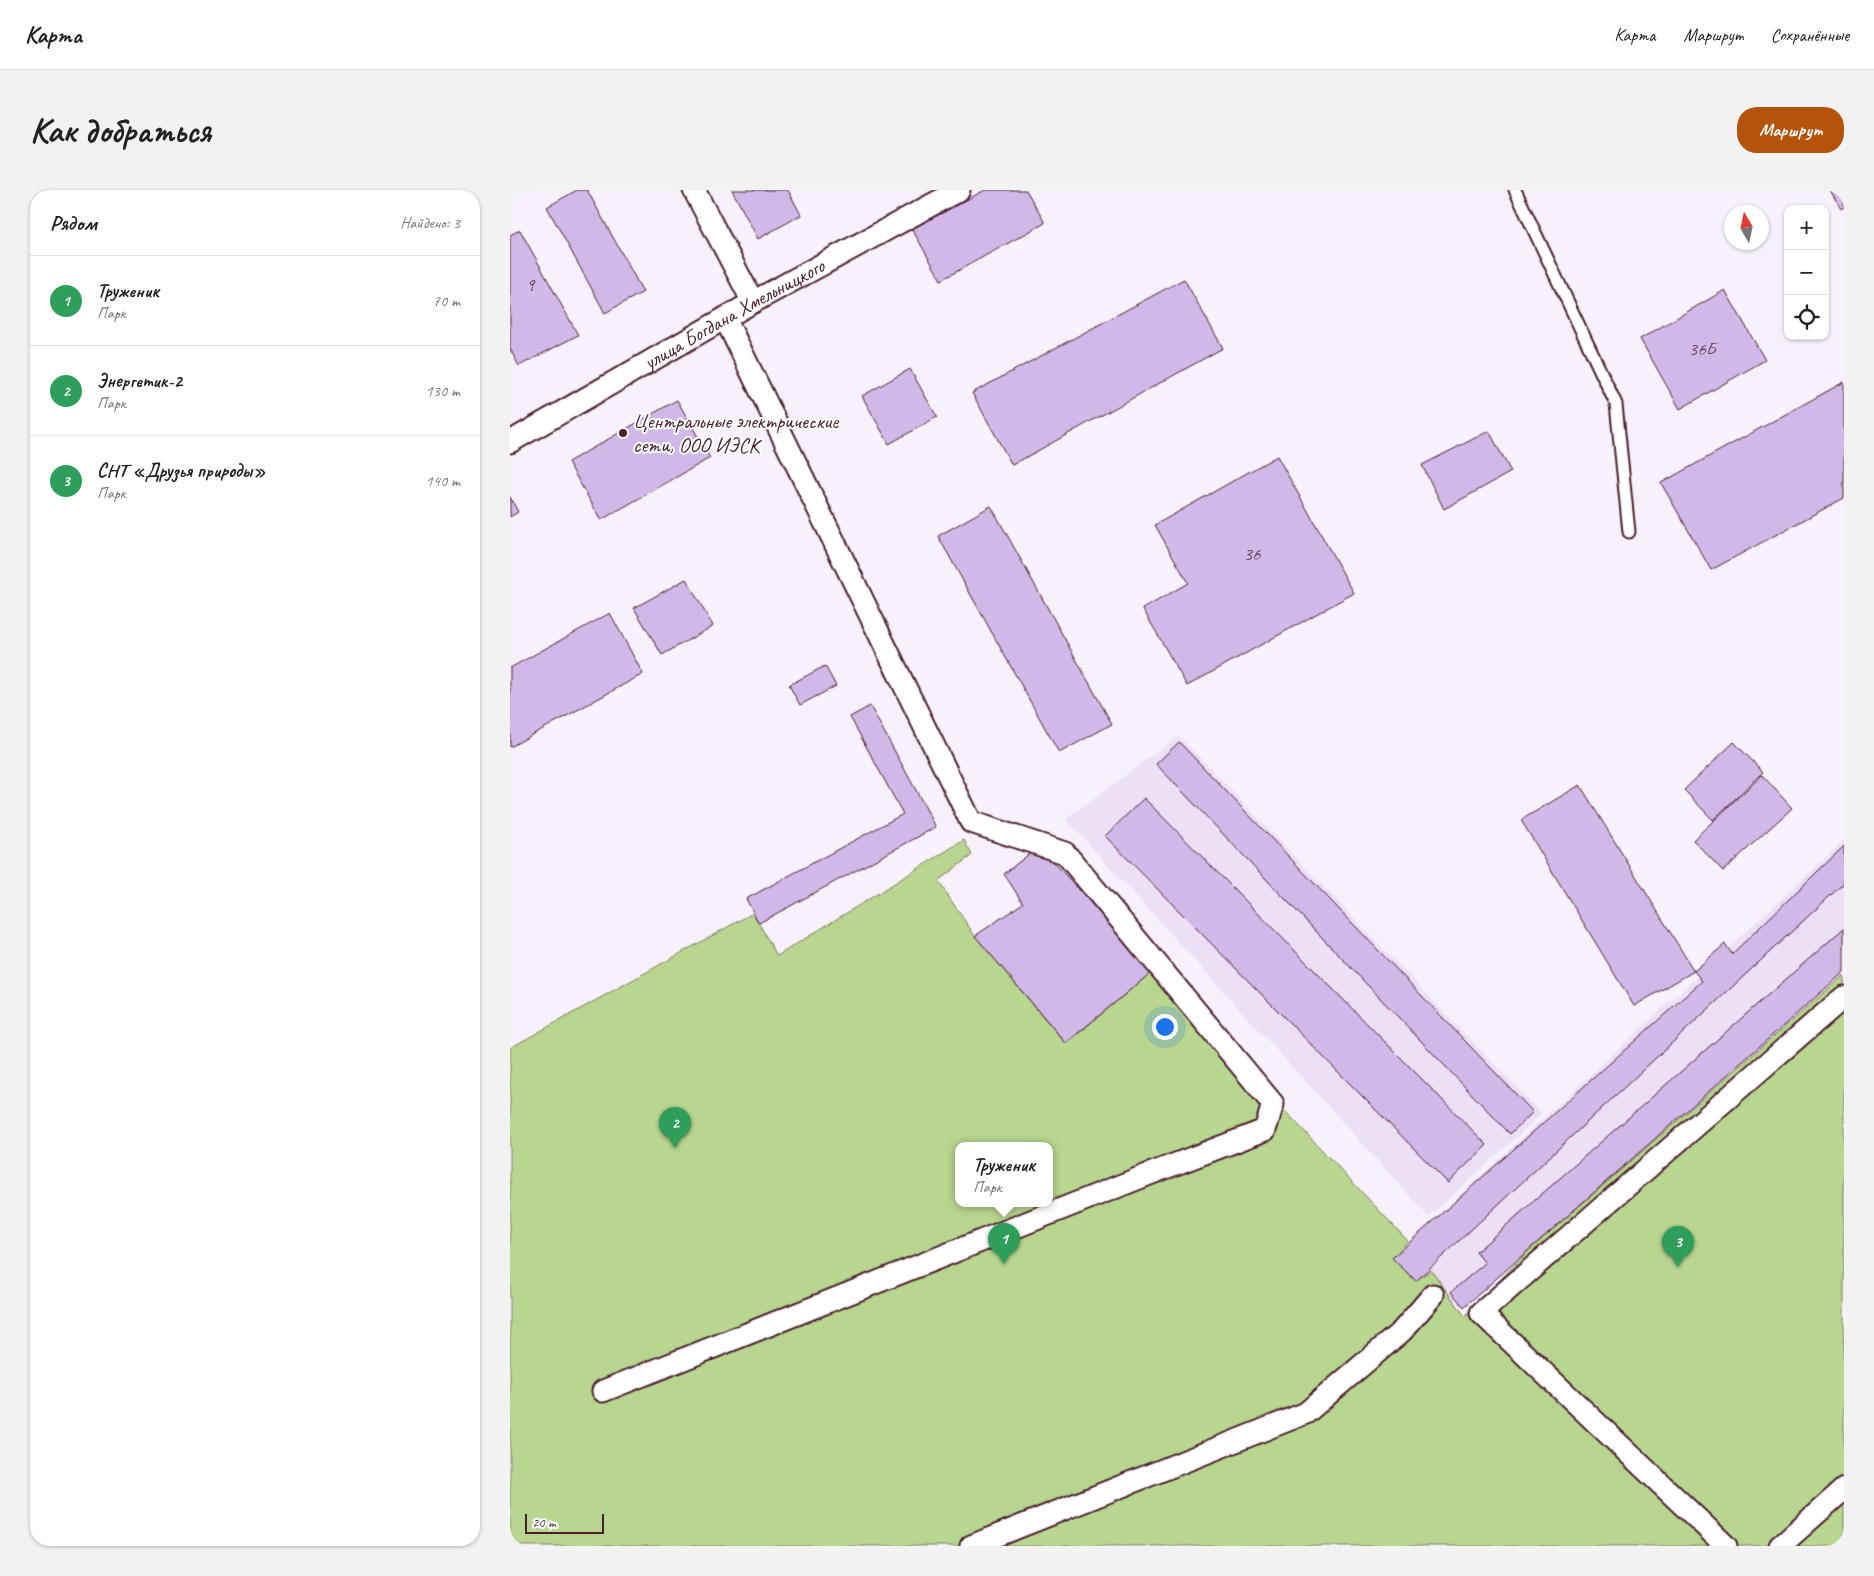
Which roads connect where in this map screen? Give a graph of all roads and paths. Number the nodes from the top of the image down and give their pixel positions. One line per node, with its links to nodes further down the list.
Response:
1 (694, 190): 4 (street)
2 (959, 190): 4 (street, улица Богдана Хмельницкого)
3 (1515, 190): 7 (lane)
4 (753, 302): 5 (street, улица Богдана Хмельницкого)
5 (725, 318): 6 (street, улица Богдана Хмельницкого); 10 (street)
6 (510, 442)
7 (1629, 532)
8 (1844, 997): 13 (street)
9 (1433, 1295): 12 (street)
10 (603, 1391)
11 (1844, 1489): 14 (street)
12 (971, 1546)
13 (1726, 1546)
14 (1780, 1546)

